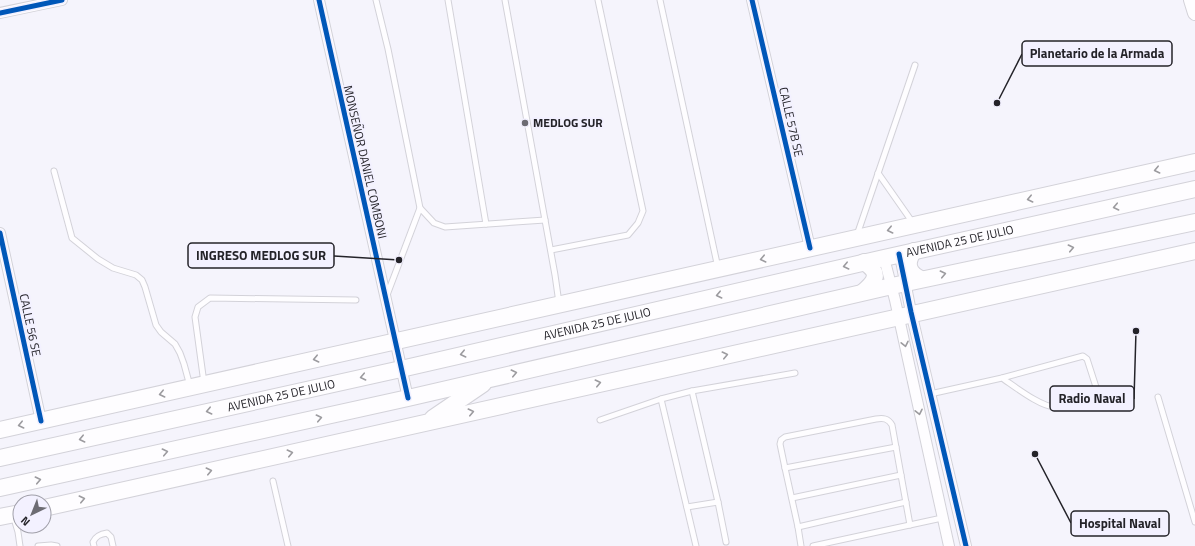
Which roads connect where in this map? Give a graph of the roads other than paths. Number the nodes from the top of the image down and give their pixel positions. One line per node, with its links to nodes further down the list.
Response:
1 (62, 0): 10 (street)
2 (319, 0): 33 (street, MONSEÑOR DANIEL COMBONI)
3 (376, 0): 17 (lane)
4 (448, 0): 20 (lane)
5 (505, 0): 18 (lane)
6 (598, 0): 25 (lane)
7 (660, 0): 29 (lane)
8 (752, 0): 24 (street, CALLE 57B SE)
9 (1191, 0): 11 (main road)
10 (0, 13)
11 (1195, 13)
12 (915, 65): 15 (lane)
13 (1195, 162): 21 (main road, one-way to 21)
14 (54, 171): 42 (lane)
15 (878, 173): 21 (lane); 23 (lane)
16 (1195, 190): 27 (main road, AVENIDA 25 DE JULIO, one-way to 27)
17 (420, 208): 20 (lane); 33 (lane)
18 (545, 220): 20 (lane); 25 (lane)
19 (1195, 222): 30 (main road, one-way to 19)
20 (486, 224)
21 (914, 225): 23 (main road, one-way to 23)
22 (0, 233): 50 (street, CALLE 56 SE)
23 (856, 238): 24 (main road)
24 (810, 248): 29 (main road, one-way to 29)
25 (551, 250): 35 (lane)
26 (1195, 251): 36 (main road)
27 (899, 254): 28 (main road, AVENIDA 25 DE JULIO); 30 (main road); 31 (street); 31 (street)
28 (864, 262): 32 (main road); 38 (main road, AVENIDA 25 DE JULIO, one-way to 38)
29 (718, 269): 35 (main road)
30 (921, 279): 31 (main road)
31 (898, 284): 32 (main road); 36 (street)
32 (863, 292): 40 (main road, one-way to 32)
33 (385, 298): 37 (street, MONSEÑOR DANIEL COMBONI)
34 (356, 300): 42 (lane)
35 (559, 304): 37 (main road)
36 (905, 314): 44 (street); 45 (street, one-way to 45); 51 (main road, one-way to 36)
37 (395, 341): 38 (street, MONSEÑOR DANIEL COMBONI); 42 (main road, one-way to 42)
38 (401, 369): 47 (street, MONSEÑOR DANIEL COMBONI); 54 (main road, AVENIDA 25 DE JULIO, one-way to 54)
39 (794, 373): 43 (lane)
40 (492, 378): 47 (main road); 51 (main road)
41 (1002, 378): 41 (lane); 44 (lane)
42 (197, 386): 50 (main road, one-way to 50)
43 (692, 391): 48 (lane); 60 (lane)
44 (930, 394): 45 (street); 80 (street)
45 (916, 396): 65 (street, one-way to 65)
46 (1158, 397): 66 (lane)
47 (408, 398): 58 (main road, one-way to 47)
48 (661, 399): 49 (lane); 63 (lane)
49 (600, 420)
50 (41, 421): 52 (main road, one-way to 52)
51 (424, 423): 62 (main road, one-way to 51)
52 (0, 430)
53 (896, 447): 55 (lane); 55 (lane); 56 (lane)
54 (0, 458)
55 (785, 468): 59 (lane)
56 (901, 475): 59 (lane); 61 (lane)
57 (273, 481): 75 (lane)
58 (0, 488)
59 (792, 498): 68 (lane)
60 (718, 502): 63 (lane); 69 (lane)
61 (906, 502): 67 (lane); 68 (lane)
62 (52, 506)
63 (687, 507): 76 (lane)
64 (11, 515): 70 (lane)
65 (942, 518): 67 (lane); 79 (street)
66 (1195, 522)
67 (910, 525): 78 (lane)
68 (798, 527): 77 (lane)
69 (726, 542)
70 (20, 546)
71 (38, 546): 72 (lane)
72 (57, 546)
73 (94, 546): 74 (lane)
74 (113, 546)
75 (288, 546)
76 (696, 546)
77 (801, 546)
78 (813, 546)
79 (949, 546)
80 (966, 546)

